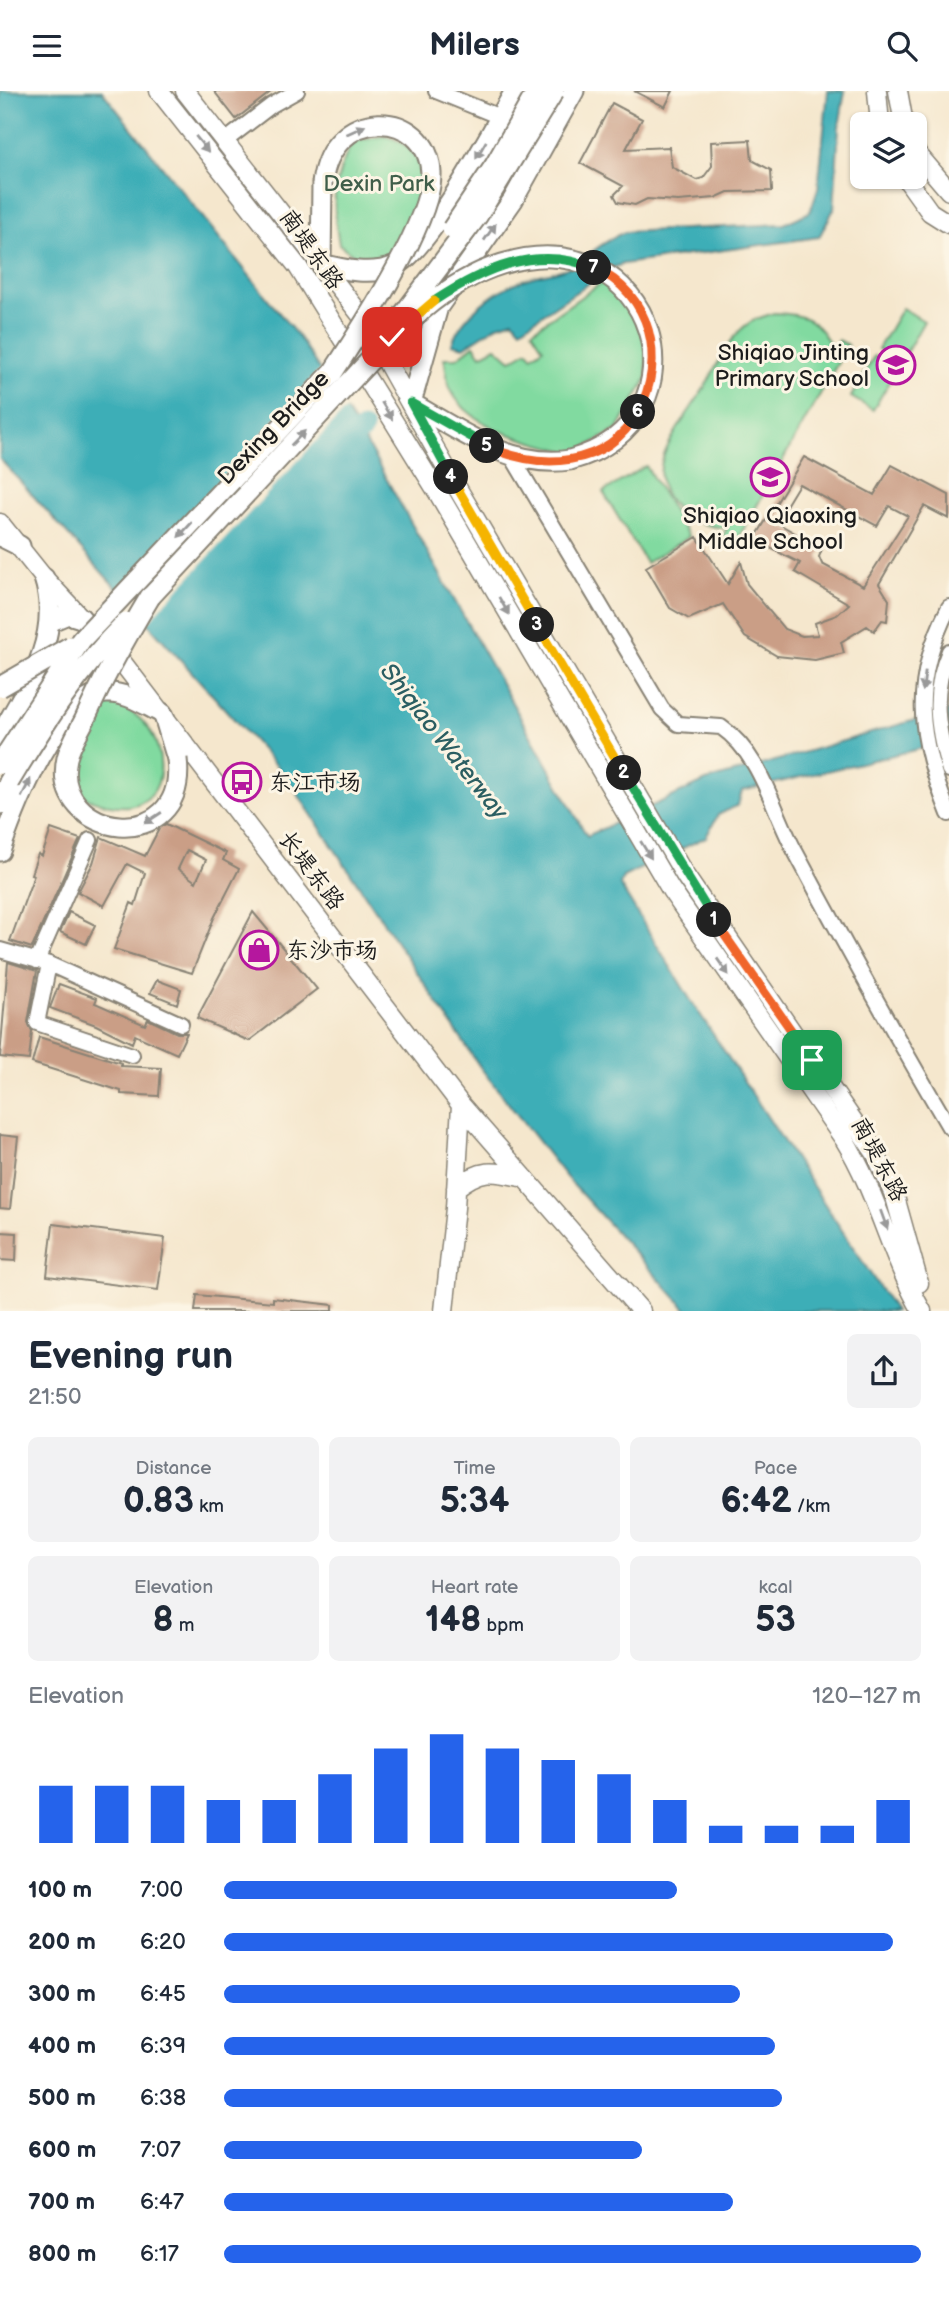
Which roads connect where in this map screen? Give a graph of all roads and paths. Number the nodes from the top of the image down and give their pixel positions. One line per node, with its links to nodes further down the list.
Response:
1 (159, 91): 55 (street, 南堤东路, one-way to 55)
2 (185, 91): 14 (street, 南堤东路)
3 (296, 91): 14 (street)
4 (436, 91): 13 (street)
5 (515, 91): 13 (main road)
6 (537, 91): 20 (main road, Dexing Bridge, bridge)
7 (554, 91): 20 (main road, Dexing Bridge, bridge)
8 (574, 91): 21 (main road, one-way to 8)
9 (877, 91): 11 (street)
10 (898, 91): 12 (street)
11 (879, 112)
12 (902, 112)
13 (500, 117): 19 (main road, one-way to 19)
14 (225, 141): 19 (street, 南堤东路)
15 (927, 165): 17 (street)
16 (914, 189): 18 (street)
17 (949, 191)
18 (949, 224)
19 (321, 264): 20 (main road, one-way to 20, bridge); 21 (street, 南堤东路)
20 (341, 378): 22 (main road, bridge); 27 (main road, Dexing Bridge, one-way to 20); 31 (main road, Dexing Bridge, one-way to 31, bridge)
21 (411, 403): 22 (main road); 55 (street, 南堤东路)
22 (511, 456): 50 (street)
23 (0, 523): 25 (street, 长堤东路)
24 (0, 536): 25 (main road)
25 (20, 546): 26 (street, 长堤东路)
26 (44, 577): 29 (street, 长堤东路); 30 (main road)
27 (150, 597): 37 (main road, one-way to 27, bridge); 41 (main road, Dexing Bridge, bridge)
28 (949, 607): 35 (street, one-way to 35)
29 (81, 618): 30 (main road); 37 (street, 长堤东路)
30 (49, 622): 33 (main road)
31 (81, 640): 34 (main road, bridge); 39 (main road, Dexing Bridge, bridge)
32 (949, 652): 35 (street)
33 (29, 686): 36 (main road); 38 (main road)
34 (0, 687)
35 (929, 709): 40 (street); 42 (street)
36 (71, 710): 37 (main road); 44 (main road, one-way to 36)
37 (163, 715): 49 (street, 长堤东路)
38 (0, 736)
39 (0, 764)
40 (949, 770)
41 (0, 804)
42 (949, 814)
43 (90, 840): 46 (street)
44 (0, 851)
45 (0, 950): 46 (street)
46 (43, 963): 47 (street); 48 (street)
47 (181, 1024)
48 (132, 1055)
49 (461, 1105): 51 (street, 长堤东路); 52 (street)
50 (949, 1127)
51 (525, 1178): 52 (street); 54 (street, 长堤东路)
52 (456, 1188): 53 (street)
53 (444, 1311)
54 (641, 1311)
55 (923, 1311)

